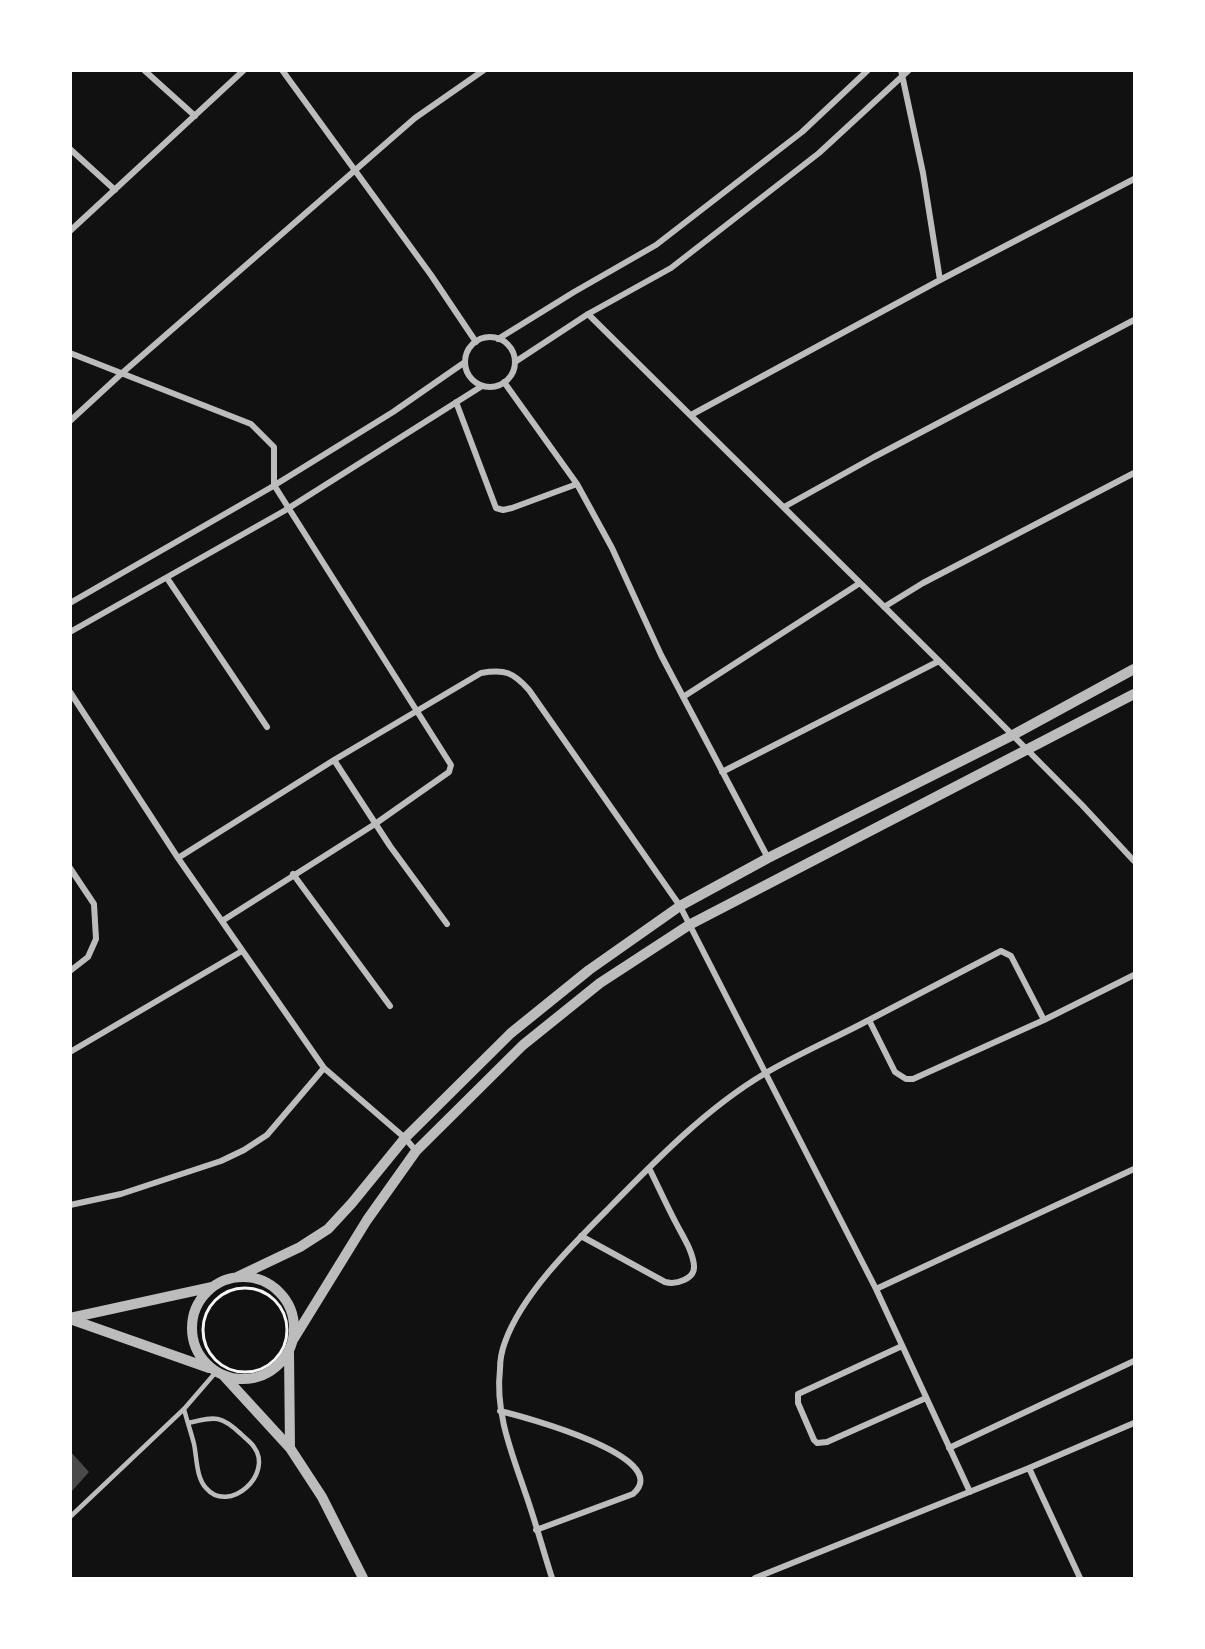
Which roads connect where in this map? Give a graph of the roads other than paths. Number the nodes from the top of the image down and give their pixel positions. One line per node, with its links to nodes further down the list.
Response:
1 (144, 70): 8 (street)
2 (244, 70): 8 (street)
3 (282, 70): 10 (street)
4 (484, 70): 10 (street)
5 (868, 70): 17 (street)
6 (909, 70): 7 (street)
7 (902, 74): 14 (street); 15 (street)
8 (195, 116): 12 (street)
9 (70, 149): 12 (street)
10 (354, 171): 18 (street); 22 (street)
11 (1134, 179): 14 (street)
12 (115, 190): 13 (street)
13 (70, 231)
14 (940, 280): 26 (street)
15 (588, 314): 21 (street); 26 (street)
16 (1134, 320): 31 (street)
17 (498, 339): 18 (street); 21 (street)
18 (476, 342): 20 (street)
19 (70, 353): 22 (street)
20 (465, 362): 24 (street); 29 (street)
21 (515, 362): 23 (street)
22 (122, 374): 27 (street); 29 (street)
23 (504, 382): 24 (street); 30 (street)
24 (482, 386): 25 (street)
25 (456, 402): 30 (street); 32 (street)
26 (691, 415): 31 (street)
27 (70, 421)
28 (1134, 473): 36 (street)
29 (274, 484): 32 (street); 35 (street)
30 (578, 484): 42 (street)
31 (784, 507): 34 (street)
32 (289, 508): 33 (street); 43 (street)
33 (167, 578): 37 (street); 44 (street)
34 (860, 583): 36 (street); 42 (street)
35 (70, 603)
36 (884, 607): 38 (street)
37 (70, 632)
38 (939, 661): 45 (street); 48 (street)
39 (1134, 669): 45 (street)
40 (70, 692): 50 (street)
41 (1134, 694): 46 (street)
42 (683, 697): 48 (street)
43 (416, 711): 47 (street); 49 (street); 55 (street)
44 (267, 727)
45 (1013, 735): 46 (street); 51 (street)
46 (1028, 750): 52 (street); 58 (street)
47 (334, 760): 49 (street); 50 (street)
48 (722, 771): 51 (street)
49 (375, 824): 54 (street); 57 (street)
50 (178, 858): 56 (street)
51 (768, 858): 55 (street)
52 (1134, 861)
53 (70, 868): 60 (street)
54 (293, 874): 56 (street); 62 (street)
55 (680, 906): 58 (street); 68 (street)
56 (222, 921): 59 (street)
57 (447, 924)
58 (689, 925): 67 (street); 69 (street)
59 (242, 951): 65 (street); 66 (street)
60 (70, 971)
61 (1134, 975): 64 (street)
62 (390, 1006)
63 (869, 1020): 64 (street); 64 (street); 67 (street)
64 (1044, 1020)
65 (70, 1052)
66 (324, 1068): 68 (street); 72 (street)
67 (765, 1074): 70 (street); 76 (street)
68 (405, 1138): 69 (street); 74 (street)
69 (417, 1151): 78 (street)
70 (649, 1167): 73 (street); 73 (street)
71 (1134, 1169): 76 (street)
72 (70, 1205)
73 (581, 1236): 85 (street)
74 (237, 1277): 75 (street); 78 (street)
75 (212, 1287): 77 (street); 82 (street)
76 (876, 1289): 79 (street)
77 (70, 1318): 82 (street)
78 (293, 1340): 80 (street)
79 (902, 1346): 83 (street); 83 (street)
80 (289, 1352): 82 (street); 88 (street)
81 (1134, 1361): 89 (street)
82 (217, 1372): 84 (lane); 88 (street)
83 (926, 1398): 89 (street)
84 (184, 1409): 86 (lane); 92 (lane)
85 (500, 1411): 93 (street); 93 (street)
86 (188, 1423): 86 (lane)
87 (1134, 1423): 90 (street)
88 (290, 1448): 94 (street)
89 (949, 1448): 91 (street)
90 (1029, 1468): 91 (street); 97 (street)
91 (970, 1492): 96 (street)
92 (70, 1517)
93 (536, 1530): 95 (street)
94 (363, 1578)
95 (552, 1578)
96 (755, 1578)
97 (1080, 1578)

